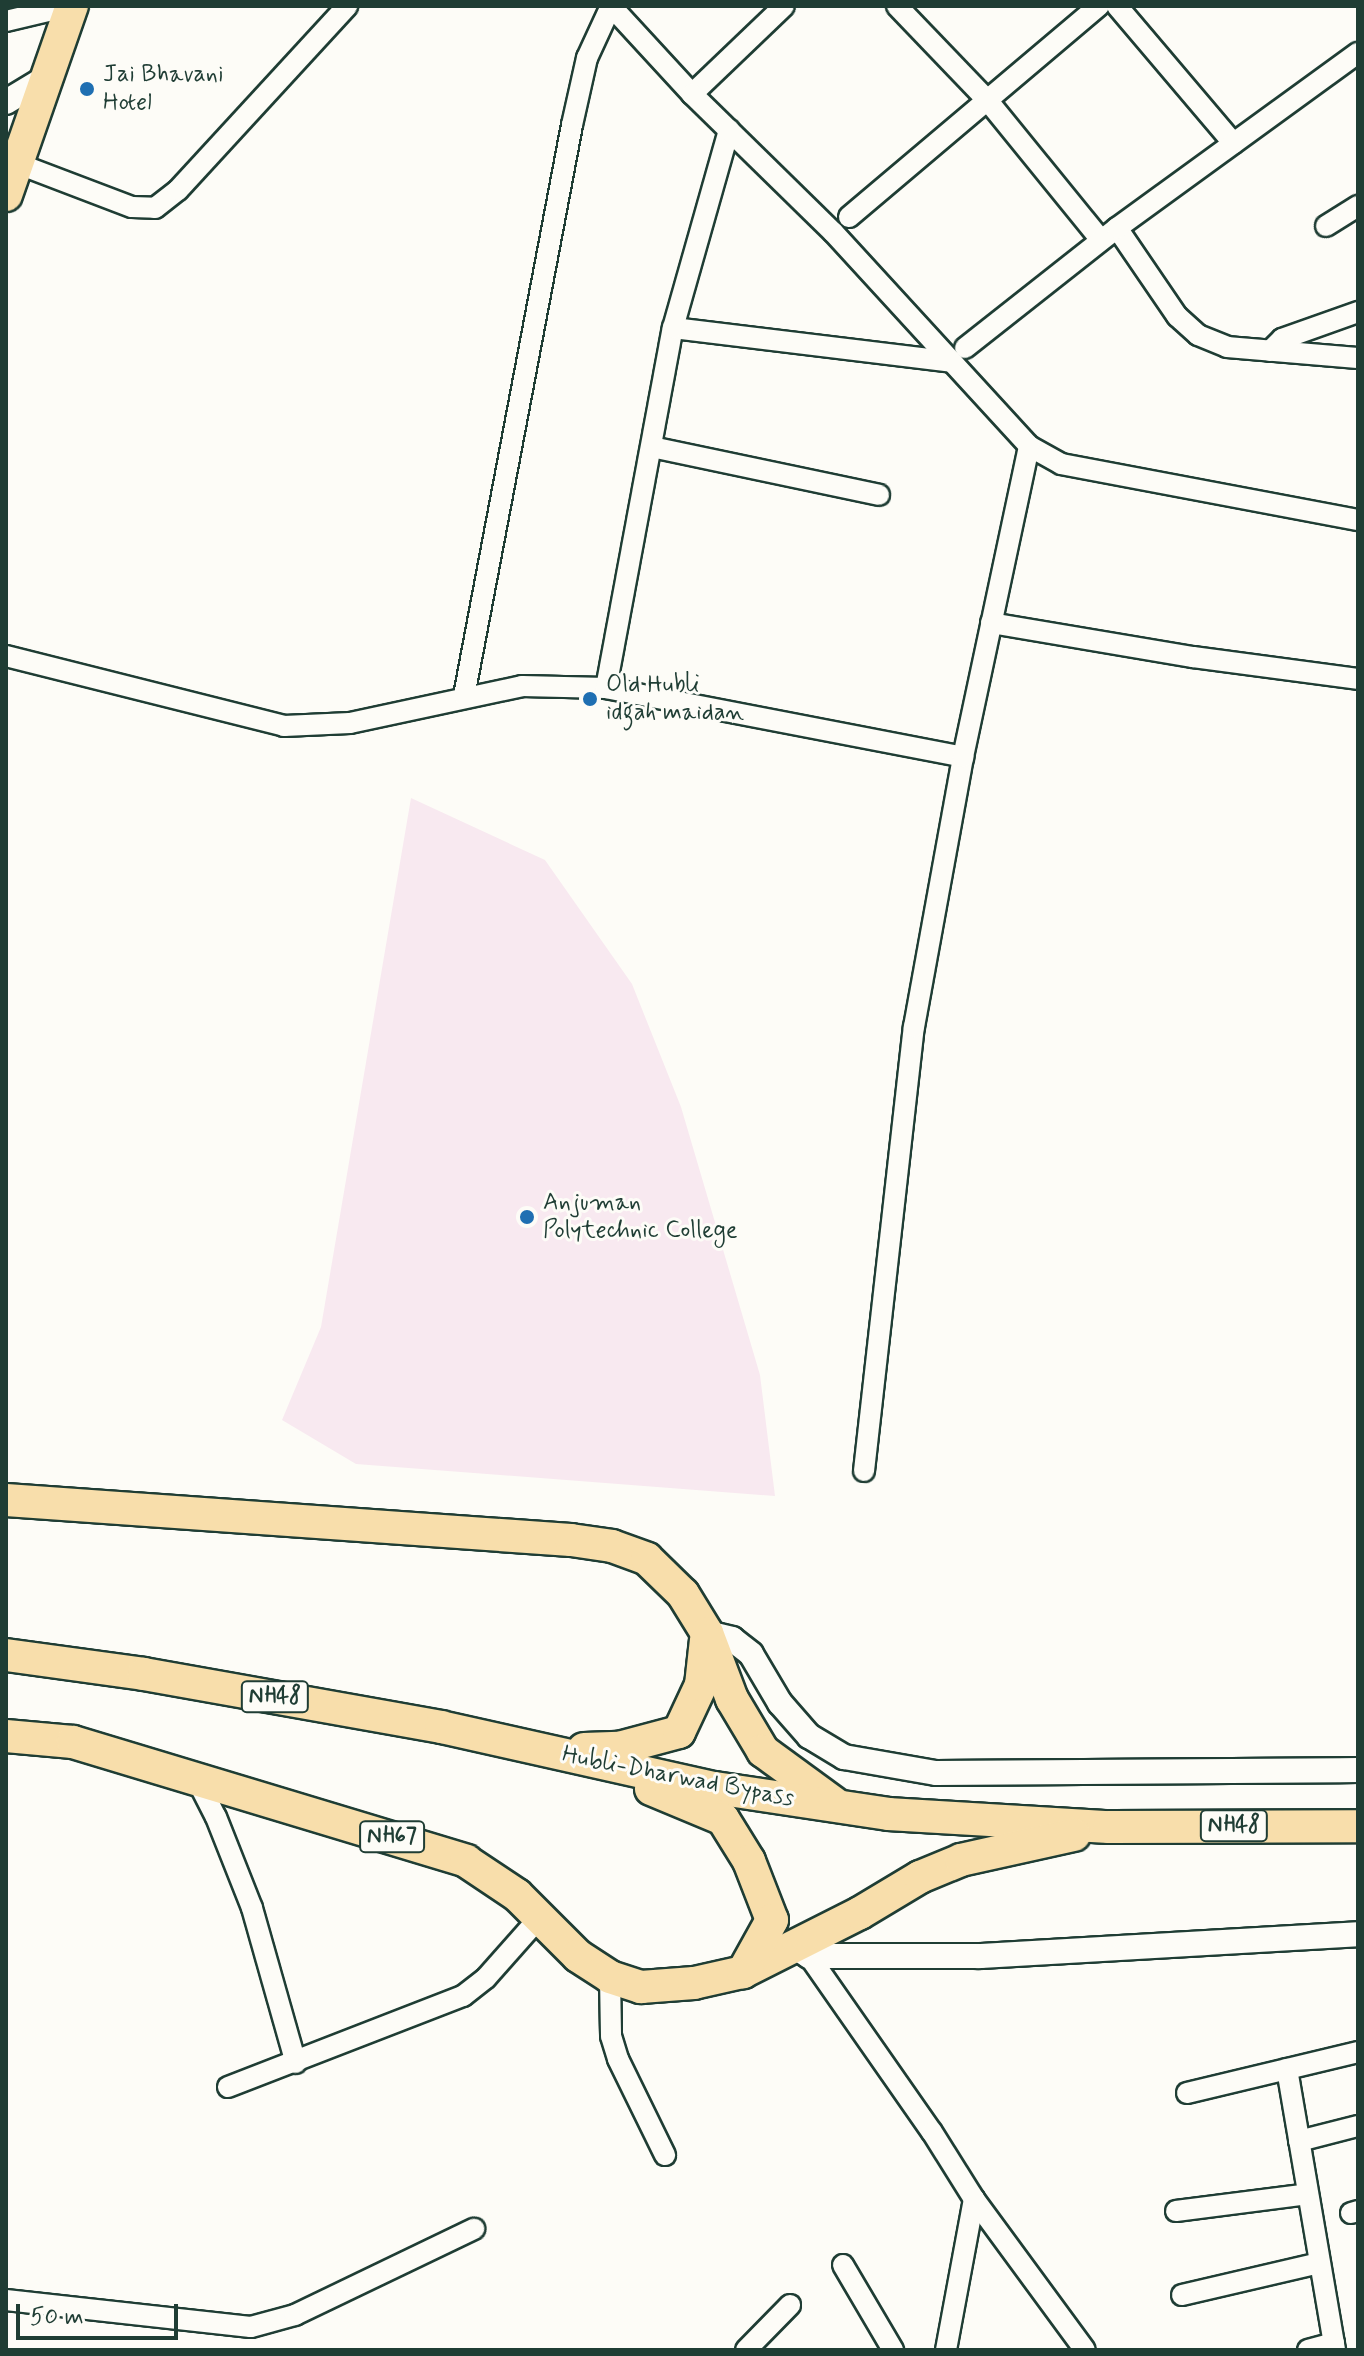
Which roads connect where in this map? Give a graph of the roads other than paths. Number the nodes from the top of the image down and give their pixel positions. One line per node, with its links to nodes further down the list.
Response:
1 (70, 6): 7 (street); 9 (highway)
2 (347, 6): 15 (street)
3 (784, 6): 10 (street)
4 (897, 6): 11 (street)
5 (1099, 6): 11 (street)
6 (1117, 6): 14 (street)
7 (6, 21)
8 (1358, 53): 14 (street)
9 (44, 79): 12 (street); 15 (highway)
10 (692, 94): 13 (street); 34 (street)
11 (988, 101): 18 (street); 20 (street)
12 (6, 102)
13 (729, 130): 22 (street); 24 (street)
14 (1233, 143): 20 (street)
15 (16, 163): 16 (highway)
16 (6, 195)
17 (1358, 206): 19 (street)
18 (849, 217)
19 (1326, 226)
20 (1109, 234): 23 (street); 24 (street)
21 (1358, 312): 23 (street)
22 (673, 328): 24 (street); 27 (street)
23 (1270, 351): 25 (street)
24 (959, 355): 26 (street)
25 (1358, 358)
26 (1029, 446): 29 (street); 30 (street)
27 (652, 447): 28 (street); 33 (street)
28 (879, 495)
29 (1358, 520)
30 (991, 623): 32 (street); 35 (street)
31 (6, 656): 34 (street)
32 (1358, 679)
33 (606, 688): 34 (street); 35 (street)
34 (464, 696)
35 (963, 757): 36 (street)
36 (864, 1471)
37 (6, 1500): 38 (highway)
38 (707, 1633): 41 (highway); 42 (street); 44 (highway)
39 (6, 1655): 41 (highway, Hubli-Dharwad Bypass / NH48)
40 (6, 1736): 43 (highway, NH67)
41 (542, 1750): 44 (highway, Hubli-Dharwad Bypass / NH48); 50 (highway)
42 (1358, 1770)
43 (198, 1782): 47 (highway, NH67); 53 (street)
44 (839, 1807): 46 (highway, Hubli-Dharwad Bypass / NH48)
45 (1358, 1826): 46 (highway, Hubli-Dharwad Bypass / NH48)
46 (1109, 1827): 49 (highway)
47 (539, 1918): 51 (highway, NH67); 53 (street)
48 (1358, 1934): 49 (street)
49 (802, 1952): 50 (highway); 61 (street)
50 (743, 1972): 51 (highway, NH67)
51 (610, 1977): 59 (street)
52 (1358, 2052): 54 (street)
53 (296, 2063): 55 (street)
54 (1287, 2069): 56 (street); 58 (street)
55 (228, 2087)
56 (1187, 2093)
57 (1358, 2126): 58 (street)
58 (1299, 2141): 60 (street)
59 (665, 2155)
60 (1308, 2194): 62 (street); 64 (street)
61 (974, 2199): 72 (street); 73 (street)
62 (1176, 2211)
63 (474, 2229): 67 (street)
64 (1319, 2263): 66 (street); 69 (street)
65 (843, 2265): 71 (street)
66 (1182, 2295)
67 (6, 2300)
68 (790, 2305): 70 (street)
69 (1335, 2347): 74 (street)
70 (746, 2350)
71 (893, 2350)
72 (946, 2350)
73 (1085, 2350)
74 (1308, 2350)

